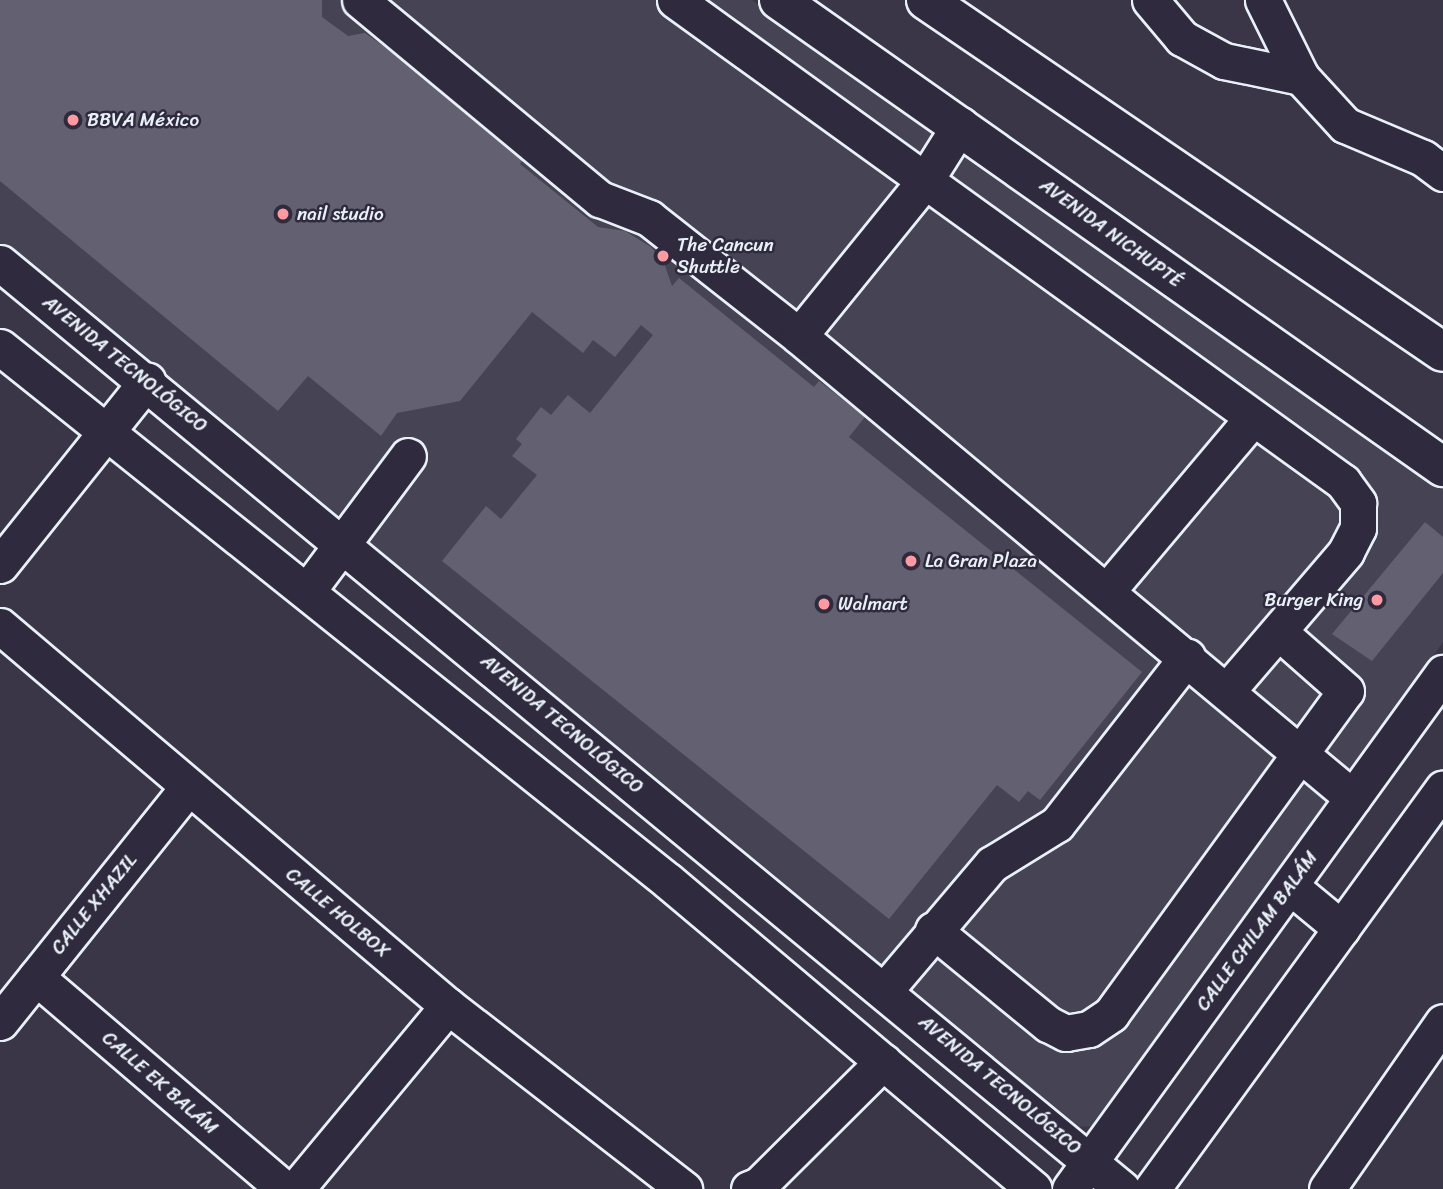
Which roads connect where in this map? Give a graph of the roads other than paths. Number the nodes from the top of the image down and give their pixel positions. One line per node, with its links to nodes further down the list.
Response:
1 (359, 0): 12 (street)
2 (675, 0): 10 (street)
3 (779, 0): 8 (main road, AVENIDA NICHUPTÉ)
4 (926, 0): 14 (main road)
5 (1150, 0): 7 (street)
6 (1263, 0): 7 (street)
7 (1301, 77): 9 (street)
8 (960, 125): 10 (street); 19 (main road, AVENIDA NICHUPTÉ)
9 (1443, 173)
10 (926, 179): 12 (street); 16 (street)
11 (0, 263): 15 (street, AVENIDA TECNOLÓGICO)
12 (799, 337): 23 (street)
13 (0, 348): 17 (street)
14 (1443, 352)
15 (147, 381): 17 (street); 20 (street, AVENIDA TECNOLÓGICO)
16 (1252, 419): 23 (street); 25 (street)
17 (108, 432): 21 (street); 22 (street)
18 (408, 456): 20 (street)
19 (1443, 467)
20 (343, 543): 22 (street); 33 (street, AVENIDA TECNOLÓGICO)
21 (0, 565)
22 (308, 590): 34 (street)
23 (1107, 591): 26 (street)
24 (0, 626): 30 (street, CALLE HOLBOX)
25 (1280, 633): 27 (street); 29 (street)
26 (1187, 657): 27 (street); 37 (street)
27 (1226, 692): 29 (street)
28 (1437, 694): 32 (street, CALLE CHILAM BALÁM)
29 (1302, 756): 32 (street); 37 (street)
30 (188, 787): 38 (street, CALLE XHAZIL); 40 (street, CALLE HOLBOX)
31 (1443, 789): 36 (street)
32 (1353, 798): 35 (street, CALLE CHILAM BALÁM)
33 (701, 839): 34 (street); 39 (street, AVENIDA TECNOLÓGICO)
34 (668, 881): 43 (street)
35 (1290, 886): 36 (street); 44 (street, CALLE CHILAM BALÁM)
36 (1342, 929): 53 (street)
37 (933, 930): 39 (street)
38 (36, 977): 41 (street, CALLE XHAZIL); 46 (street, CALLE EK BALÁM)
39 (885, 990): 44 (street, AVENIDA TECNOLÓGICO)
40 (448, 1006): 47 (street); 48 (street, CALLE HOLBOX)
41 (0, 1022)
42 (1443, 1022): 45 (street)
43 (883, 1062): 49 (street); 50 (street)
44 (1092, 1161): 51 (street, CALLE CHILAM BALÁM); 52 (street, AVENIDA TECNOLÓGICO)
45 (1326, 1188)
46 (284, 1189)
47 (296, 1189)
48 (684, 1189)
49 (749, 1189)
50 (1034, 1189)
51 (1070, 1189)
52 (1122, 1189)
53 (1153, 1189)

